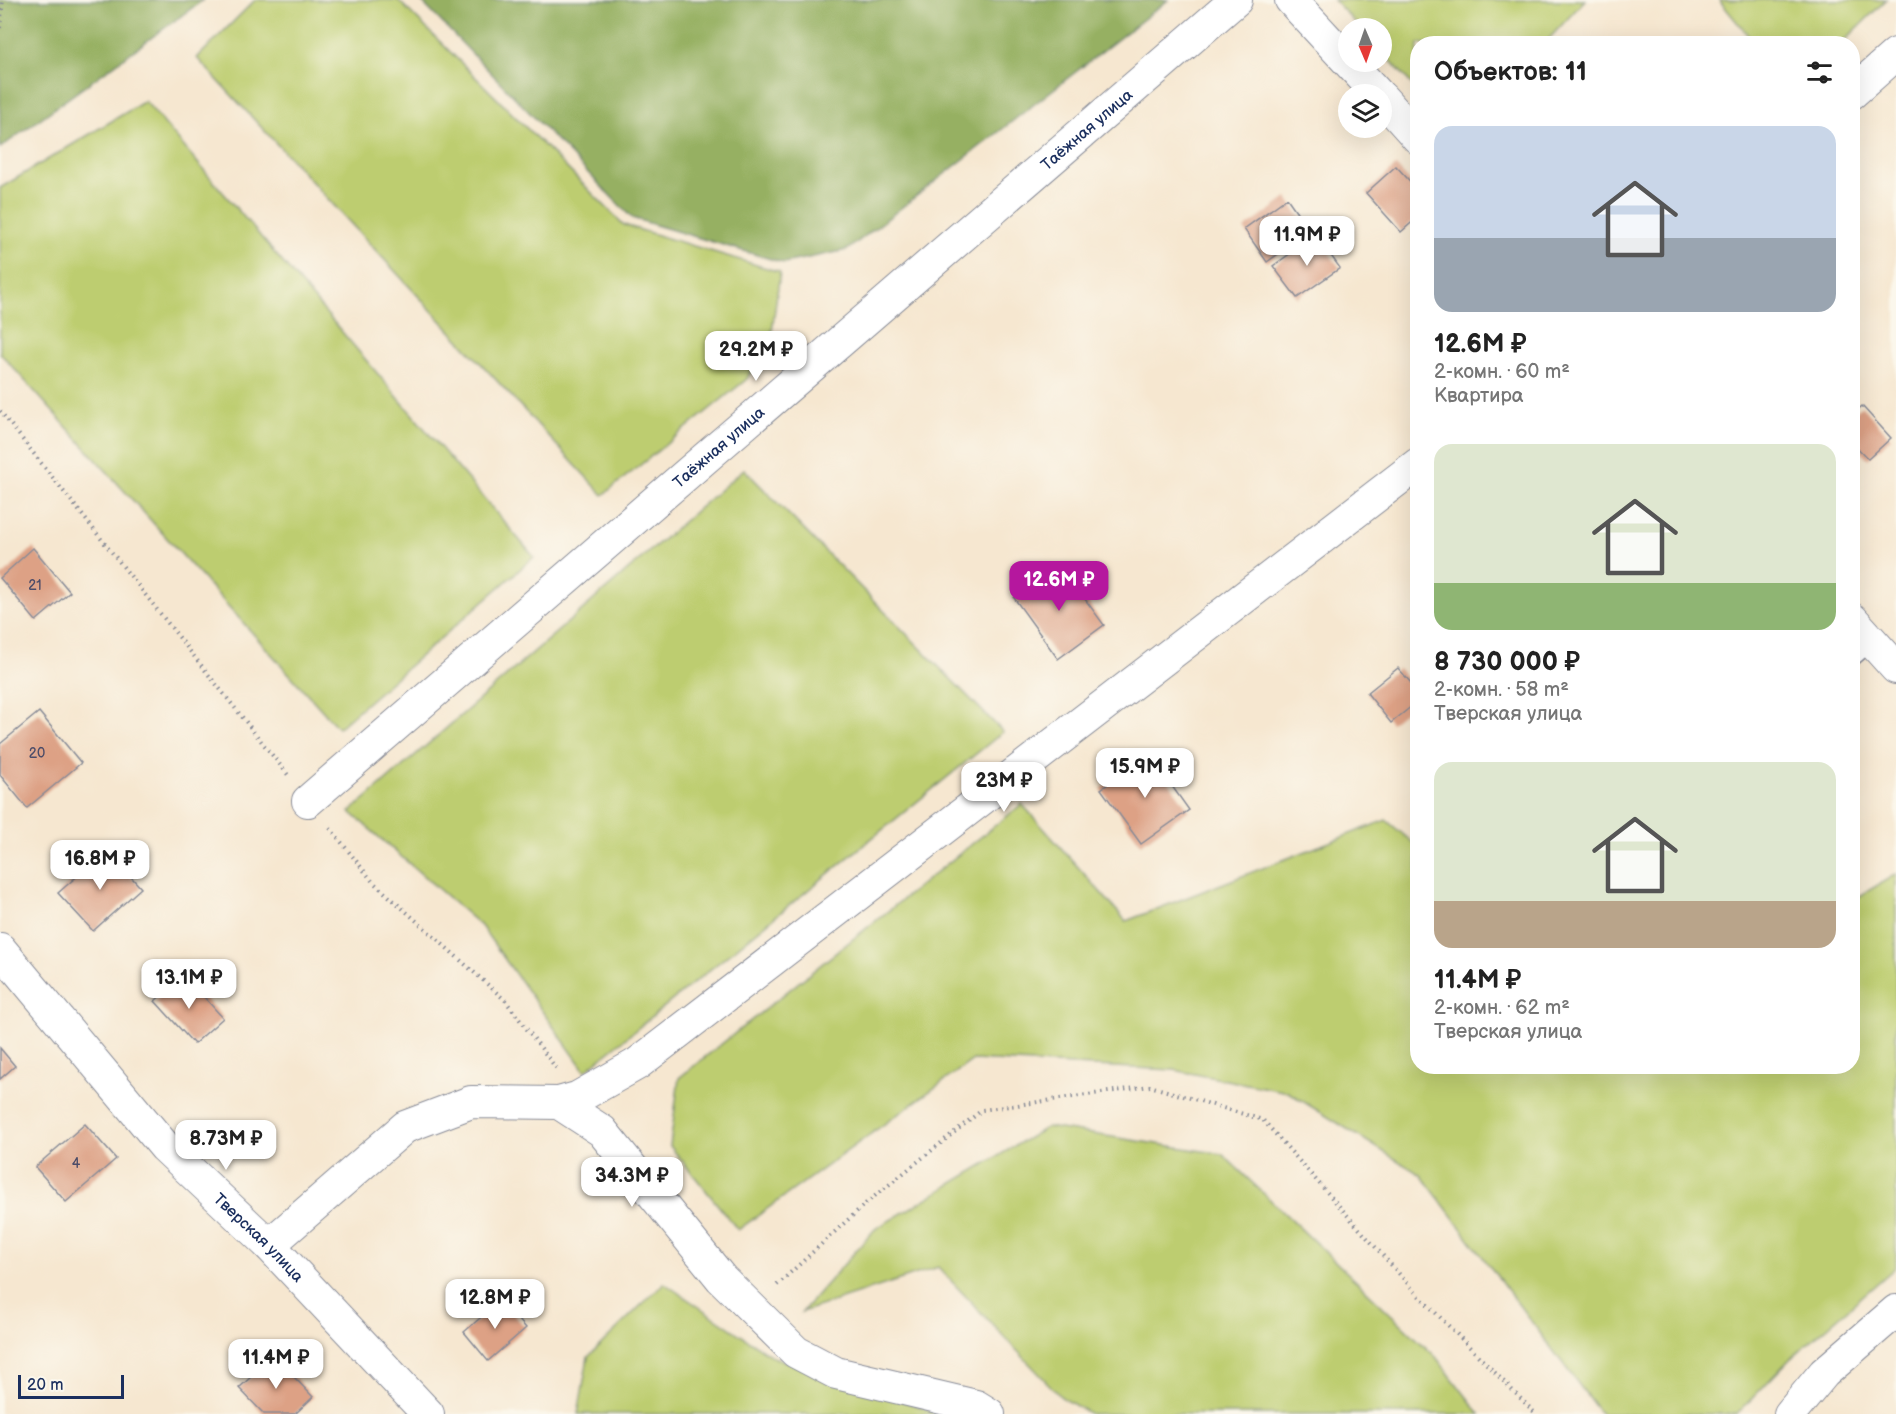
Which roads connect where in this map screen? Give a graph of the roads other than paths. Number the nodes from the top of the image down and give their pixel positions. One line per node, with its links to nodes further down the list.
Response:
1 (1236, 0): 11 (street, Таёжная улица)
2 (1291, 0): 4 (street)
3 (1896, 54): 5 (street)
4 (1369, 84)
5 (1860, 86)
6 (1392, 109): 7 (street)
7 (1410, 129)
8 (1410, 470): 13 (street)
9 (1860, 640): 10 (street)
10 (1896, 667)
11 (308, 801)
12 (0, 949): 14 (street, Тверская улица)
13 (559, 1103): 14 (street); 17 (street)
14 (269, 1245): 16 (street, Тверская улица)
15 (1896, 1311): 18 (street)
16 (428, 1414)
17 (989, 1414)
18 (1790, 1414)

